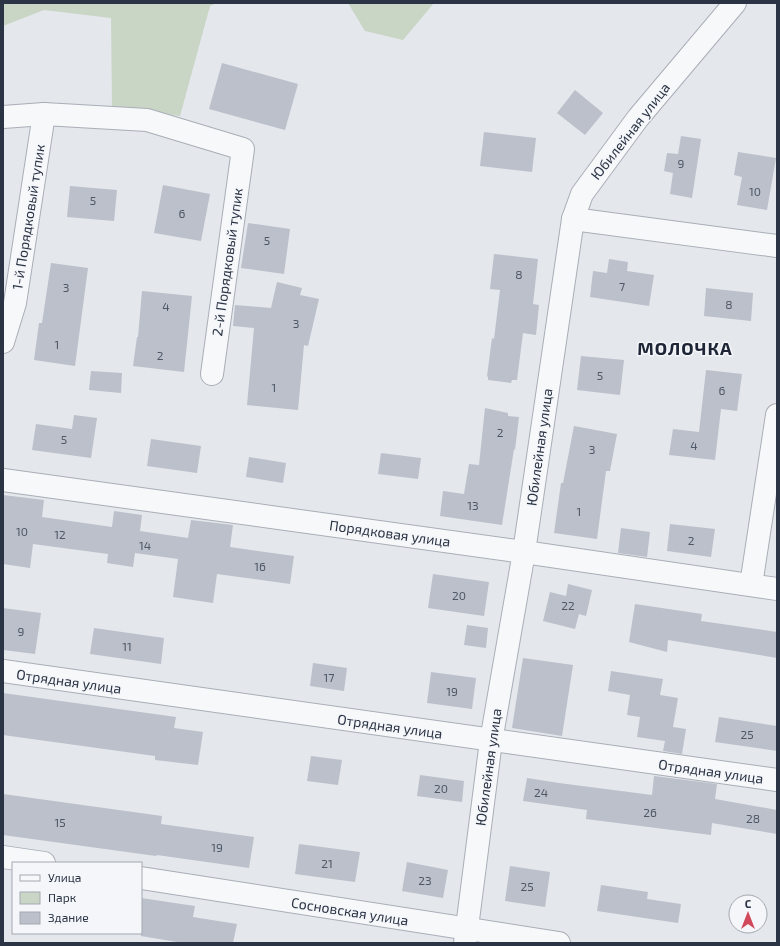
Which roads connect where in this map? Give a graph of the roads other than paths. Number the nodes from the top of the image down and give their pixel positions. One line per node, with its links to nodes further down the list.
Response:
1 (735, 3): 4 (street, Юбилейная улица)
2 (44, 114): 3 (street); 6 (street, 1-й Порядковый тупик); 7 (street, 2-й Порядковый тупик)
3 (3, 117)
4 (573, 219): 5 (street); 10 (street, Юбилейная улица)
5 (777, 246)
6 (3, 342)
7 (212, 374)
8 (777, 415): 11 (street)
9 (3, 480): 10 (street, Порядковая улица)
10 (524, 552): 11 (street, Порядковая улица); 14 (street, Юбилейная улица)
11 (751, 585): 12 (street, Порядковая улица)
12 (777, 589)
13 (3, 671): 14 (street, Отрядная улица)
14 (491, 741): 15 (street, Отрядная улица); 19 (street, Юбилейная улица)
15 (777, 780)
16 (3, 857): 17 (street)
17 (37, 862)
18 (142, 878): 19 (street, Сосновская улица)
19 (466, 936): 20 (street, Сосновская улица)
20 (559, 943)

